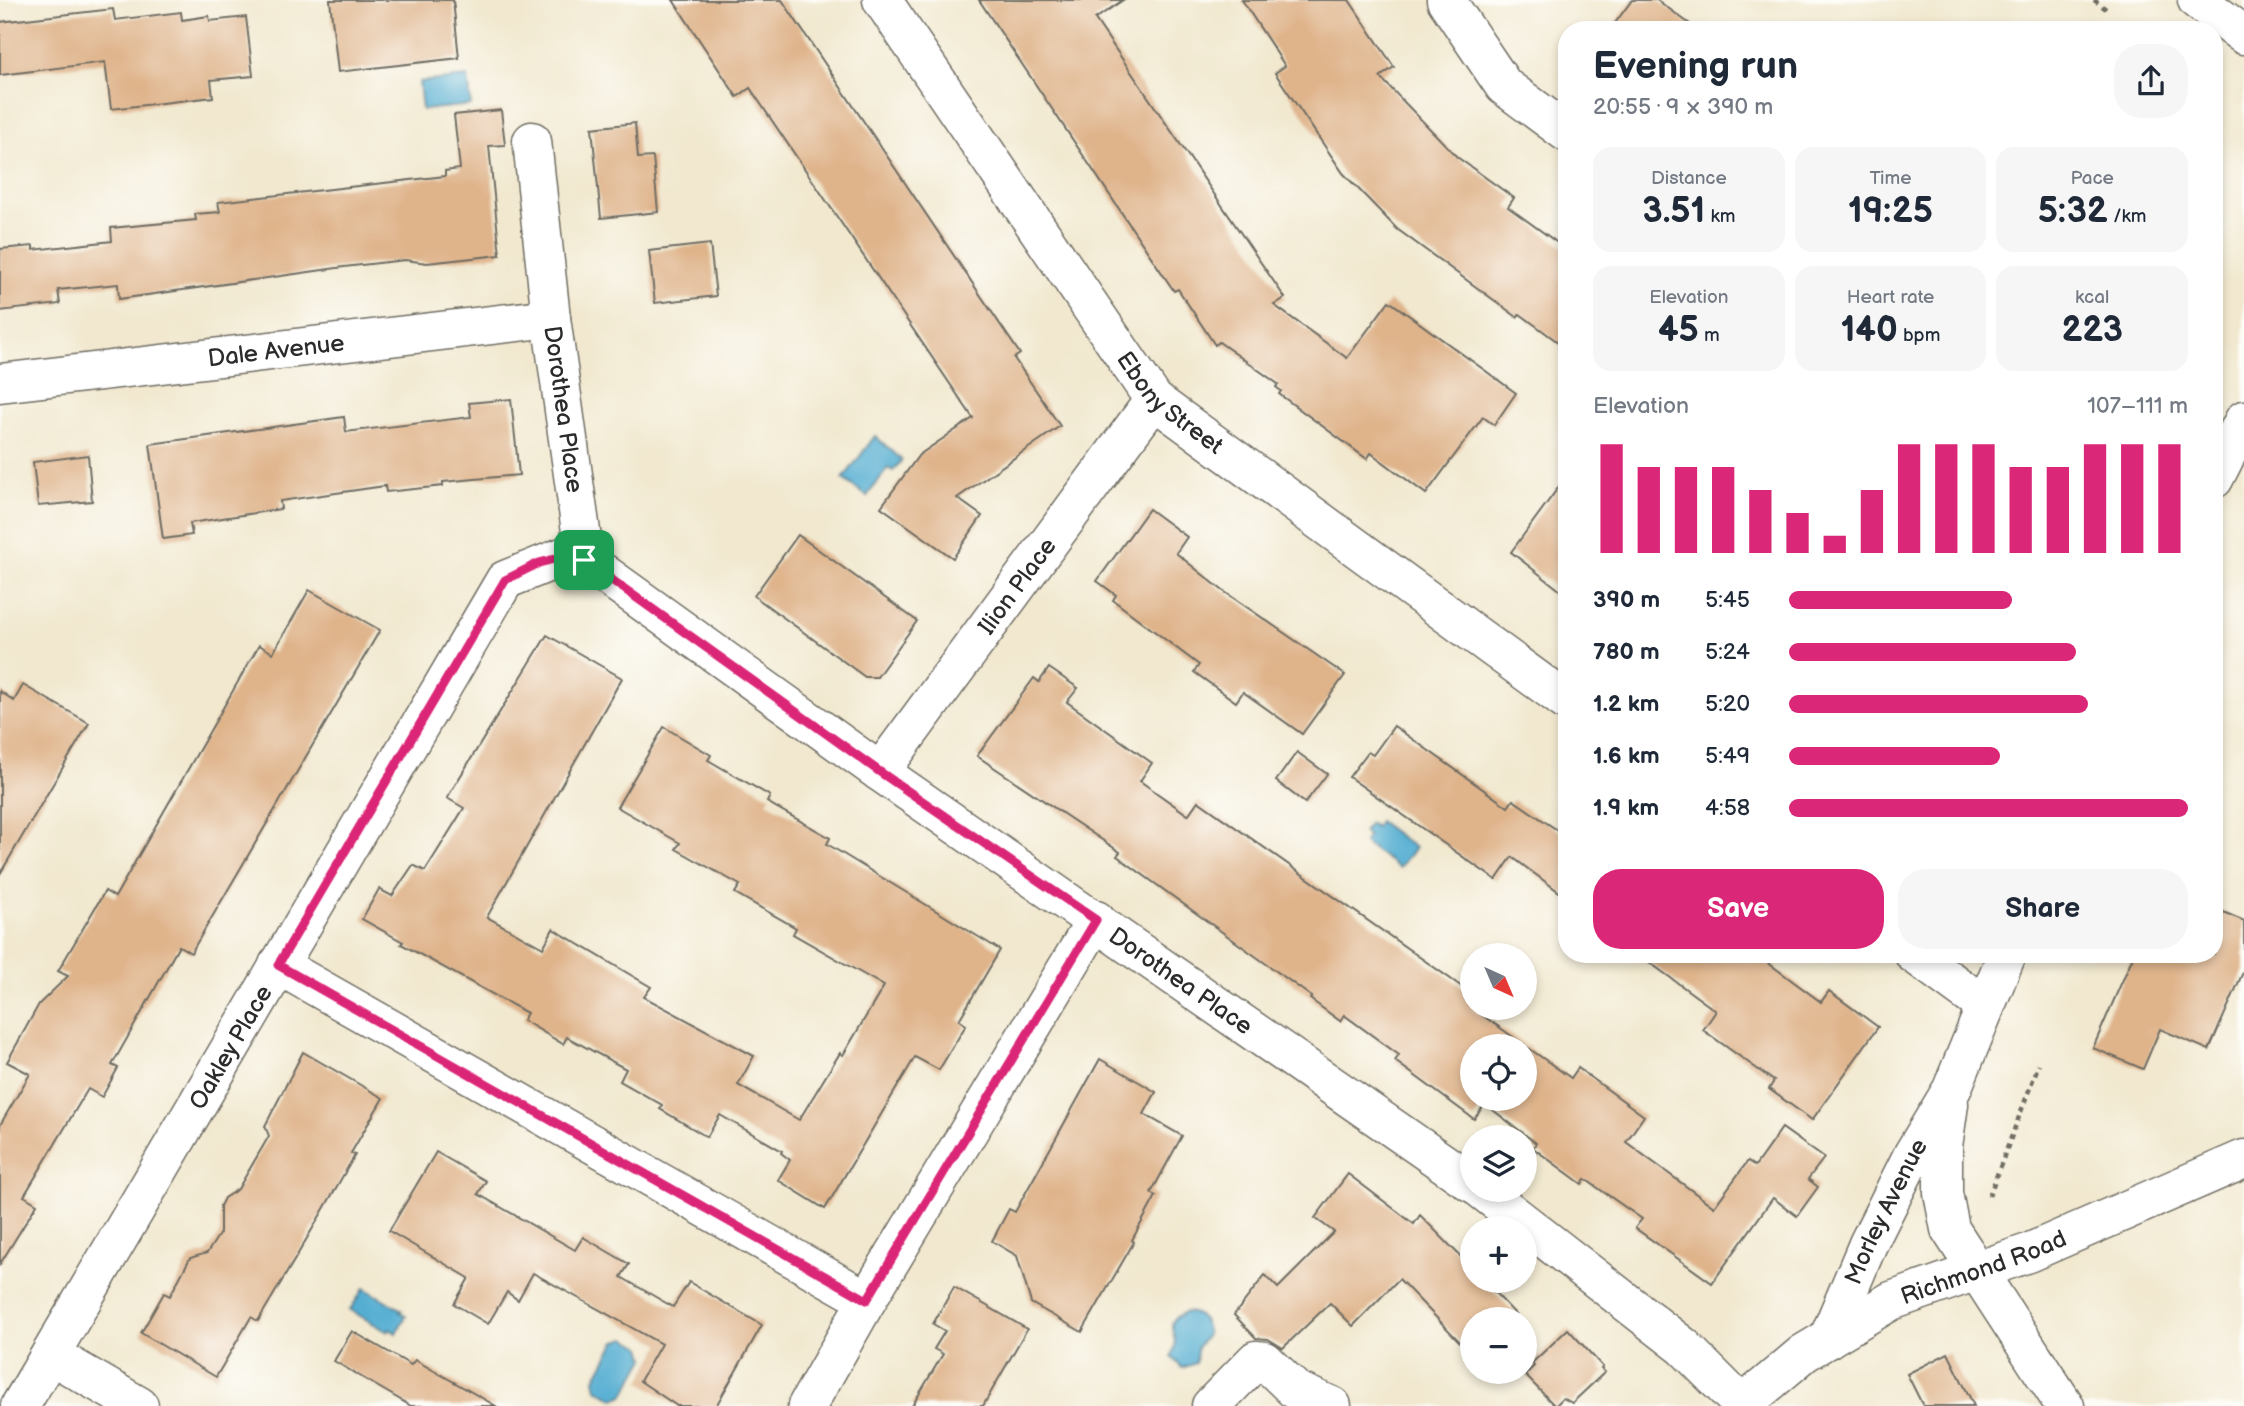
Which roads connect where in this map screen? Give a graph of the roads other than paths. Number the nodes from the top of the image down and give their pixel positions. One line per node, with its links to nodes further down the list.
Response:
1 (882, 0): 9 (street, Ebony Street)
2 (1446, 0): 5 (street)
3 (2197, 0): 4 (street)
4 (2244, 36)
5 (1558, 126)
6 (532, 141): 7 (street, Dorothea Place)
7 (551, 318): 8 (street, Dale Avenue); 12 (street, Dorothea Place)
8 (0, 383)
9 (1154, 400): 13 (street, Ebony Street); 14 (street, Ilion Place)
10 (2244, 420): 11 (street)
11 (2223, 462)
12 (584, 560): 14 (street, Dorothea Place); 18 (street, Oakley Place)
13 (1558, 695)
14 (880, 772): 15 (street, Dorothea Place)
15 (1096, 920): 22 (street, Dorothea Place); 25 (street)
16 (1925, 963): 19 (street)
17 (2003, 963): 19 (street, Morley Avenue)
18 (278, 965): 25 (street); 27 (street, Oakley Place)
19 (1985, 1006): 20 (street, Morley Avenue)
20 (1952, 1088): 24 (street, Morley Avenue); 26 (street, Morley Avenue)
21 (2244, 1159): 24 (street, Richmond Road)
22 (1460, 1175)
23 (1497, 1202): 28 (street)
24 (1978, 1273): 26 (street, Richmond Road); 34 (street, Morley Avenue)
25 (867, 1300): 31 (street)
26 (1828, 1339): 28 (street, Richmond Road)
27 (51, 1355): 29 (street, Oakley Place); 30 (street)
28 (1742, 1405)
29 (20, 1406)
30 (139, 1406)
31 (807, 1406)
32 (1211, 1406): 33 (street)
33 (1332, 1406)
34 (2065, 1406)

